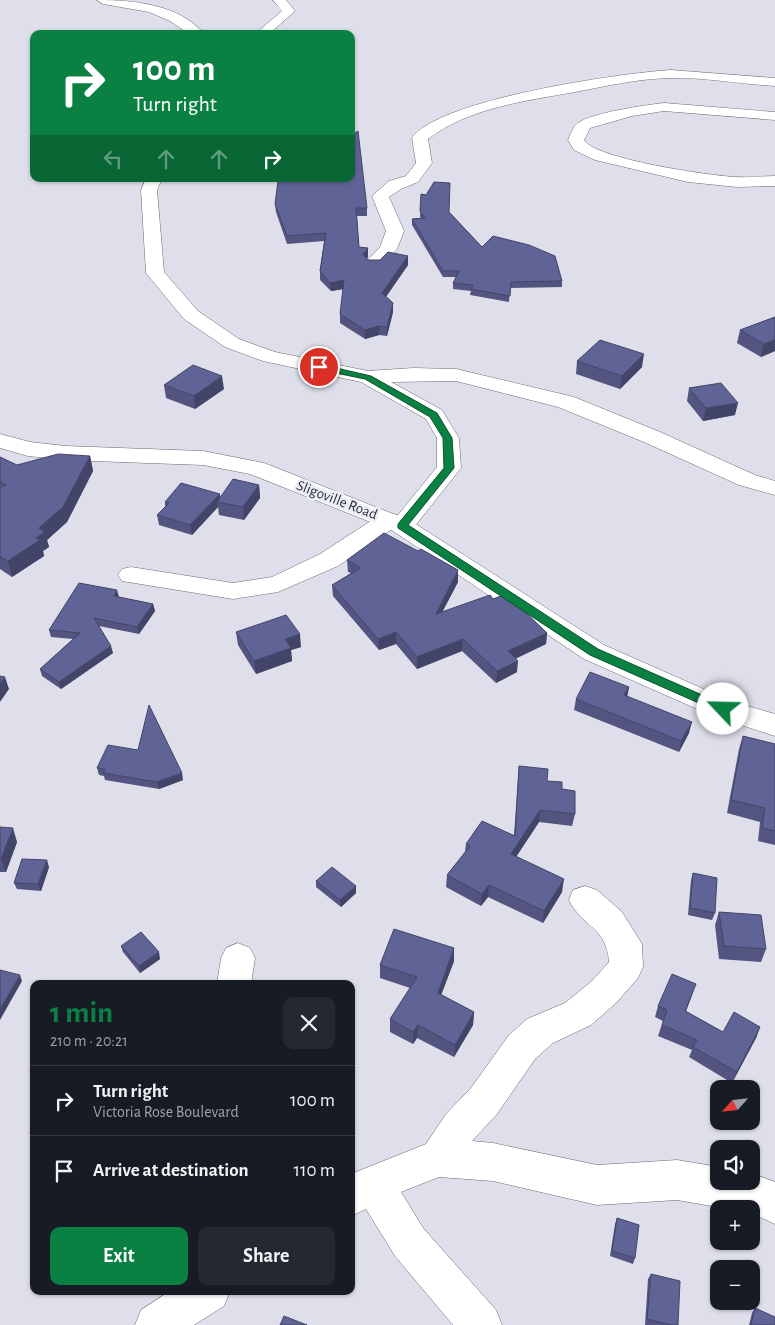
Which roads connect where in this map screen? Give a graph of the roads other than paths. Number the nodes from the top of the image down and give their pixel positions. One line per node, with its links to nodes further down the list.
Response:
1 (103, 0): 3 (street)
2 (279, 0): 4 (street)
3 (192, 30)
4 (266, 30)
5 (775, 82): 9 (street)
6 (775, 116): 7 (street)
7 (775, 181)
8 (153, 182): 10 (street)
9 (374, 263)
10 (368, 377): 12 (street); 13 (street)
11 (0, 441): 13 (street, Sligoville Road)
12 (775, 488)
13 (395, 523): 14 (street); 15 (street, Sligoville Road)
14 (131, 575)
15 (775, 725)
16 (585, 900): 17 (street)
17 (439, 1158): 18 (street); 19 (street)
18 (362, 1190): 22 (street)
19 (775, 1204)
20 (203, 1295): 21 (street)
21 (156, 1325)
22 (481, 1325)

